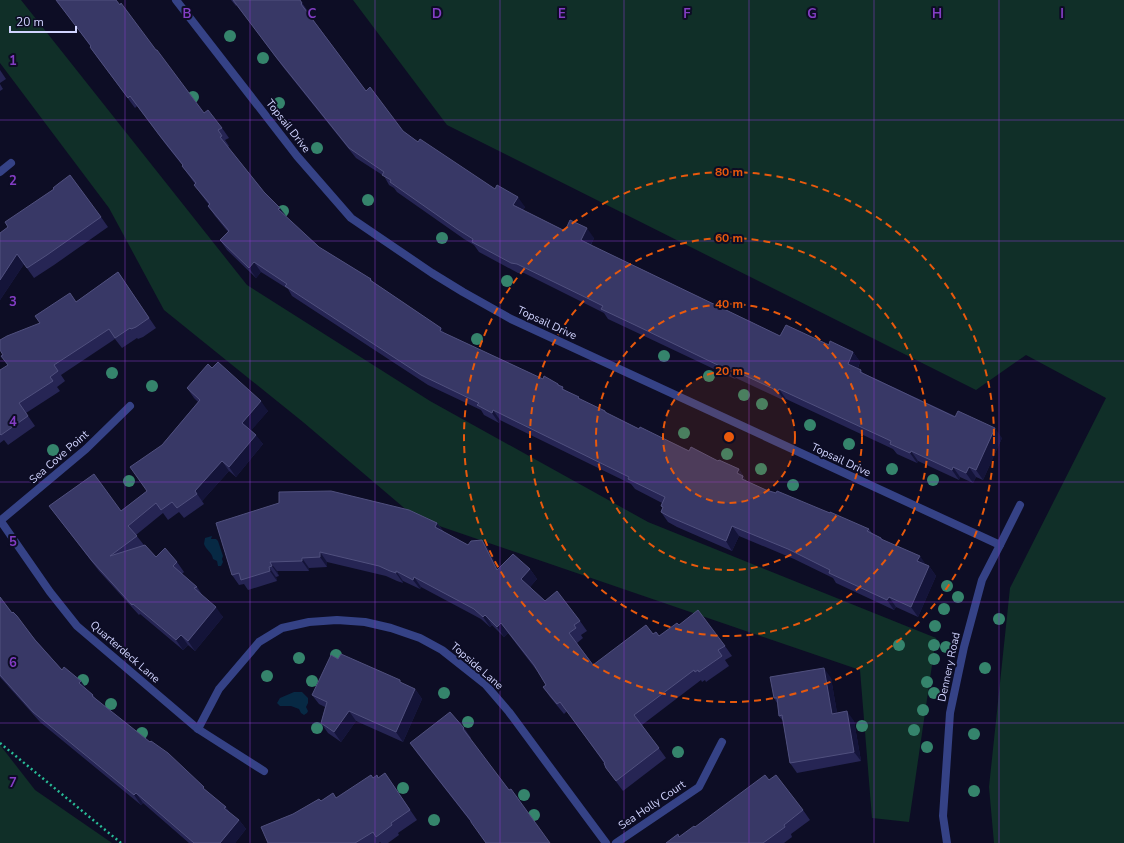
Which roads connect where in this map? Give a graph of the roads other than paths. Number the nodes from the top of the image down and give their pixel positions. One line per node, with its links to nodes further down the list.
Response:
1 (176, 0): 7 (street, Topsail Drive)
2 (11, 163): 3 (street)
3 (0, 172)
4 (130, 406): 6 (street, Sea Cove Point)
5 (1020, 505): 7 (street, Dennery Road)
6 (0, 520): 8 (street, Quarterdeck Lane)
7 (1000, 546): 13 (street, Dennery Road)
8 (198, 729): 10 (street, Quarterdeck Lane); 11 (street, Topside Lane)
9 (722, 742): 12 (street, Sea Holly Court)
10 (264, 771)
11 (606, 843)
12 (616, 843)
13 (947, 843)

